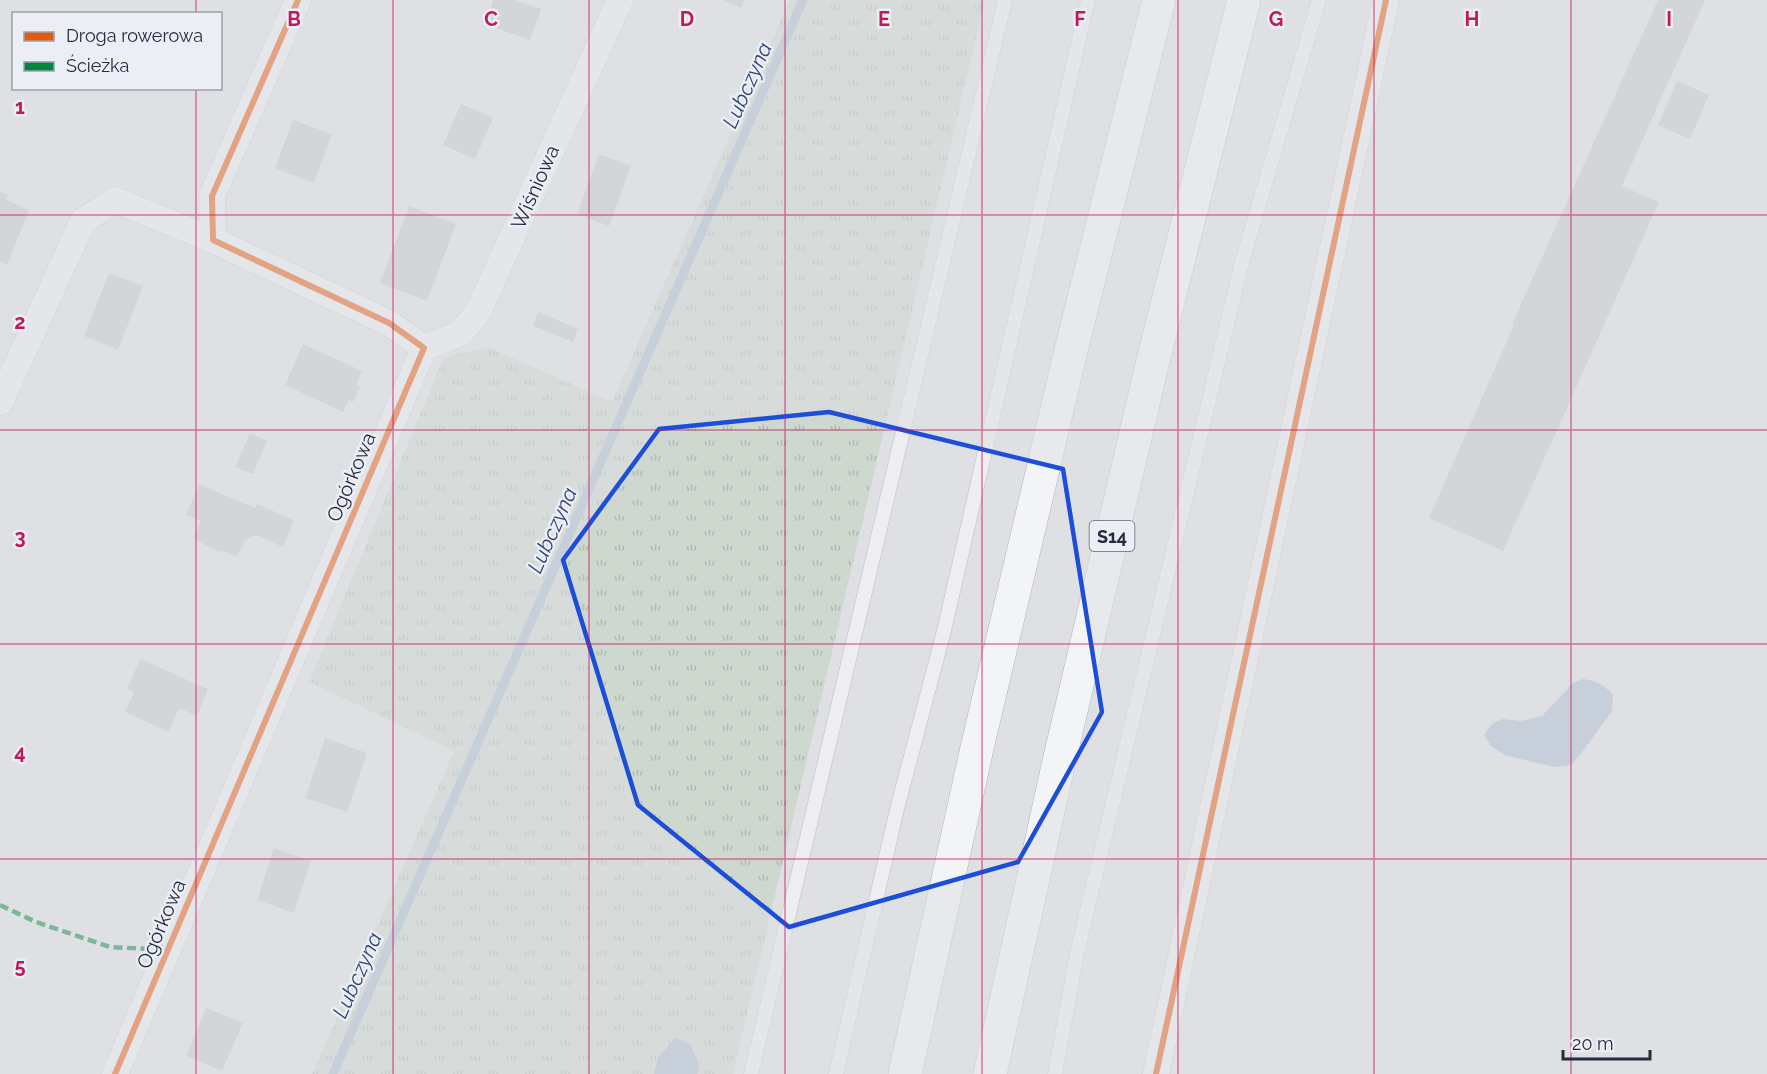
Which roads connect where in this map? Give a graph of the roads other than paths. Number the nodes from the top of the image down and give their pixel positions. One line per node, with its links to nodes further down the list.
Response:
1 (298, 0): 9 (street)
2 (620, 0): 10 (street, Wiśniowa)
3 (1005, 0): 13 (lane)
4 (1088, 0): 14 (lane)
5 (1159, 0): 15 (highway)
6 (1244, 0): 16 (highway, S14)
7 (1319, 0): 17 (lane)
8 (1386, 0): 18 (street)
9 (213, 240): 10 (street); 11 (street)
10 (424, 348): 12 (street, Ogórkowa)
11 (0, 402)
12 (115, 1074)
13 (751, 1074)
14 (836, 1074)
15 (905, 1074)
16 (990, 1074)
17 (1055, 1074)
18 (1156, 1074)

